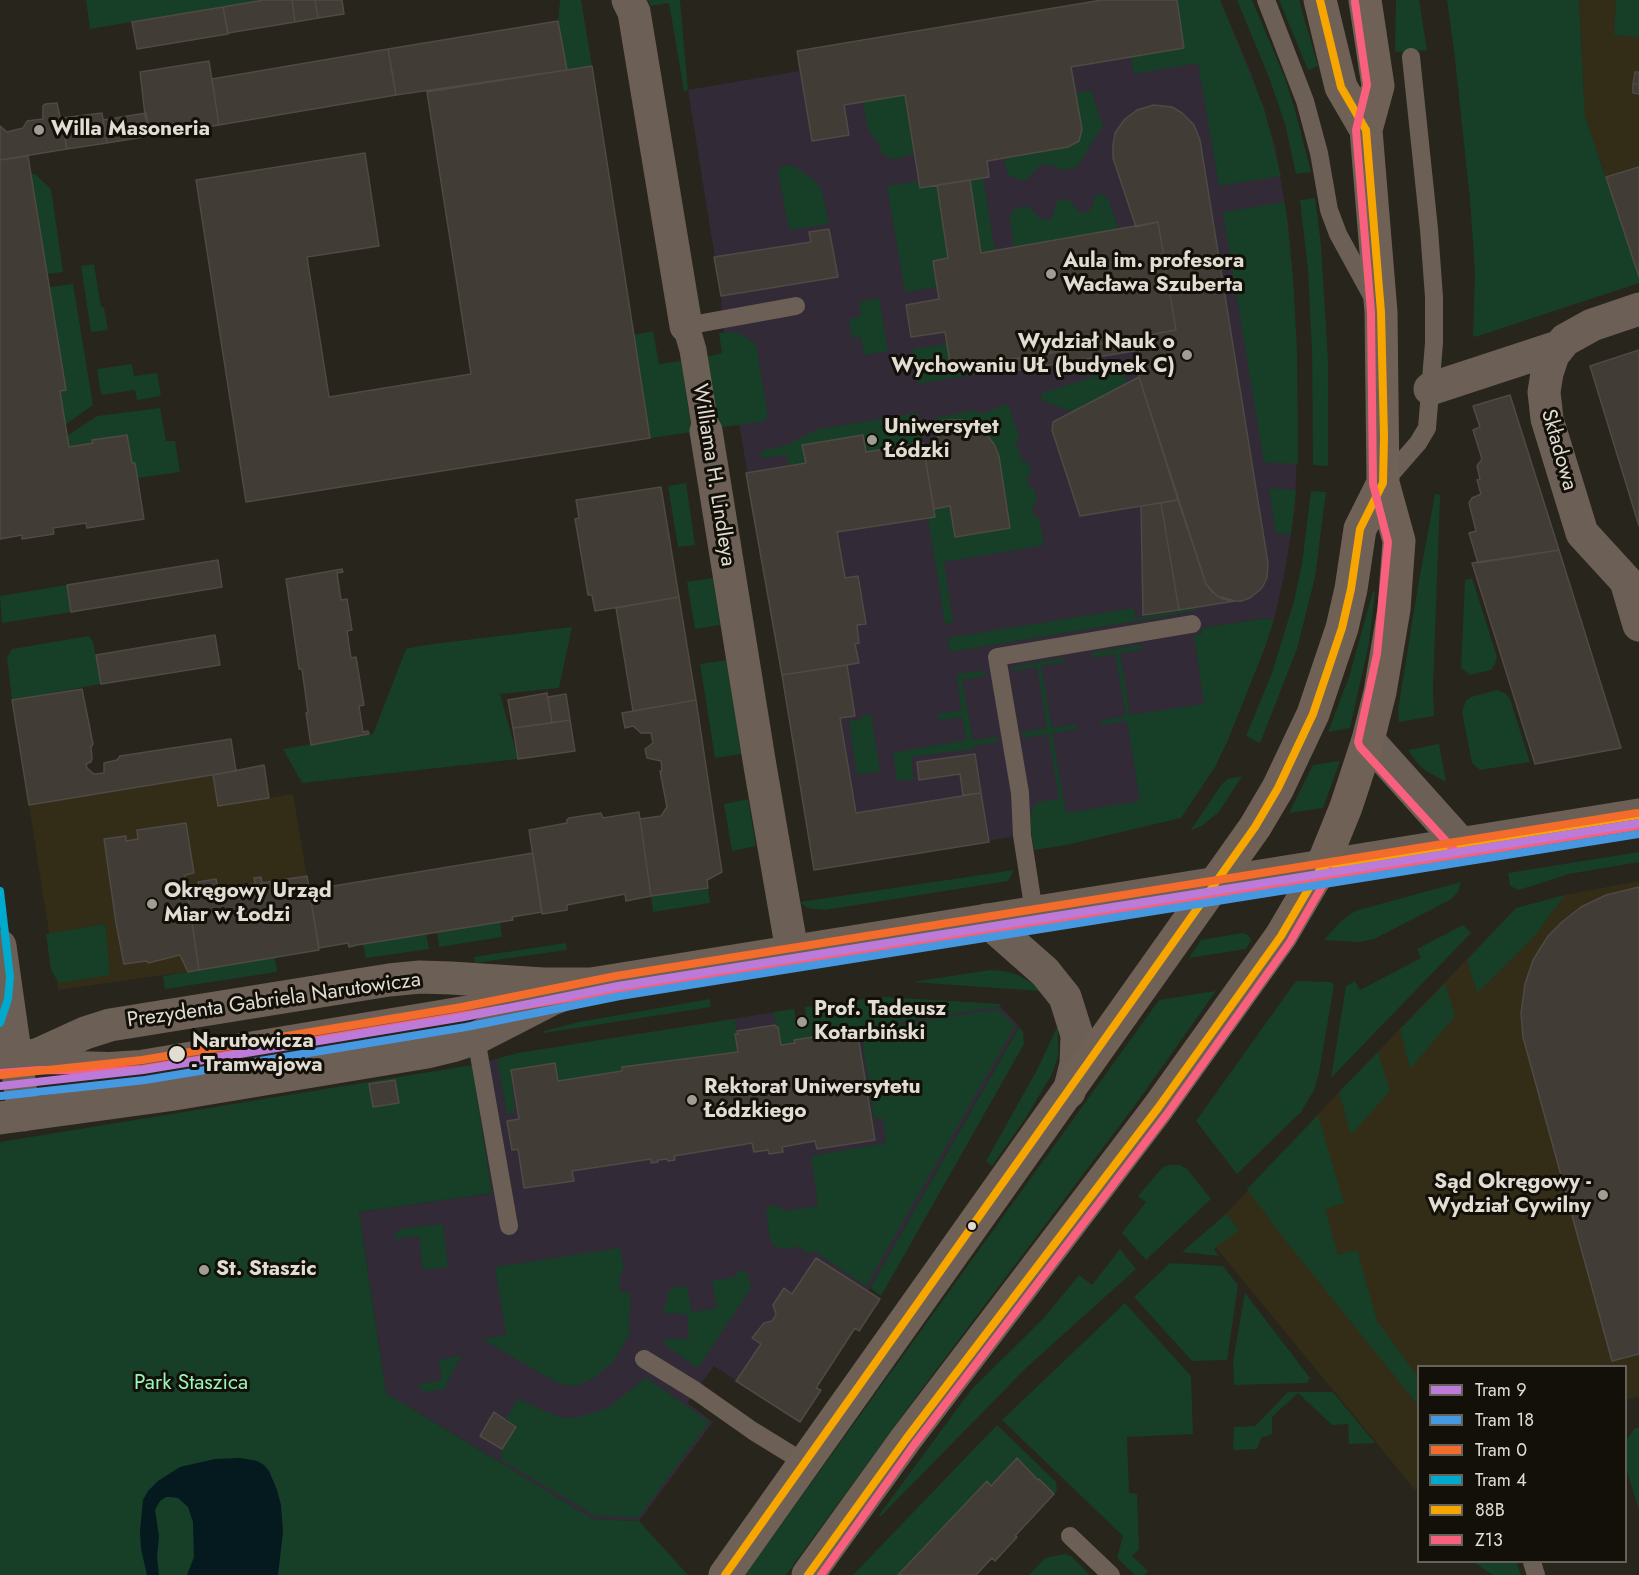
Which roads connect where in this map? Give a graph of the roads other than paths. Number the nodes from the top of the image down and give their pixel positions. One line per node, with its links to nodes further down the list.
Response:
1 (628, 0): 10 (street, Williama H. Lindleya)
2 (1266, 0): 9 (lane)
3 (1320, 0): 6 (main road)
4 (1365, 0): 6 (main road)
5 (1412, 57): 12 (lane)
6 (1366, 130): 9 (main road)
7 (796, 306): 10 (lane)
8 (1639, 309): 11 (street)
9 (1381, 312): 14 (main road)
10 (686, 326): 13 (street, Williama H. Lindleya)
11 (1558, 347): 12 (street); 16 (street, Składowa)
12 (1430, 389): 14 (lane)
13 (706, 431): 25 (street, Williama H. Lindleya)
14 (1383, 483): 17 (main road); 21 (main road)
15 (1192, 624): 22 (lane)
16 (1639, 625)
17 (1368, 740): 19 (street); 20 (main road)
18 (1639, 815): 19 (street, Prezydenta Gabriela Narutowicza)
19 (1462, 843): 20 (street, Prezydenta Gabriela Narutowicza)
20 (1322, 866): 21 (street, Prezydenta Gabriela Narutowicza); 36 (main road)
21 (1216, 882): 22 (street, Prezydenta Gabriela Narutowicza); 29 (main road)
22 (1034, 912): 23 (street, Prezydenta Gabriela Narutowicza)
23 (986, 921): 25 (street, Prezydenta Gabriela Narutowicza); 29 (street)
24 (0, 946): 28 (street)
25 (792, 951): 26 (street, Prezydenta Gabriela Narutowicza)
26 (591, 984): 27 (street, Prezydenta Gabriela Narutowicza); 28 (street, Prezydenta Gabriela Narutowicza)
27 (476, 1038): 30 (street, Prezydenta Gabriela Narutowicza); 31 (lane)
28 (8, 1062): 30 (street)
29 (1068, 1093): 33 (main road)
30 (12, 1117)
31 (508, 1226)
32 (644, 1359): 33 (lane)
33 (806, 1463): 35 (main road)
34 (1070, 1536): 37 (lane)
35 (725, 1575)
36 (808, 1575)
37 (1112, 1575)

